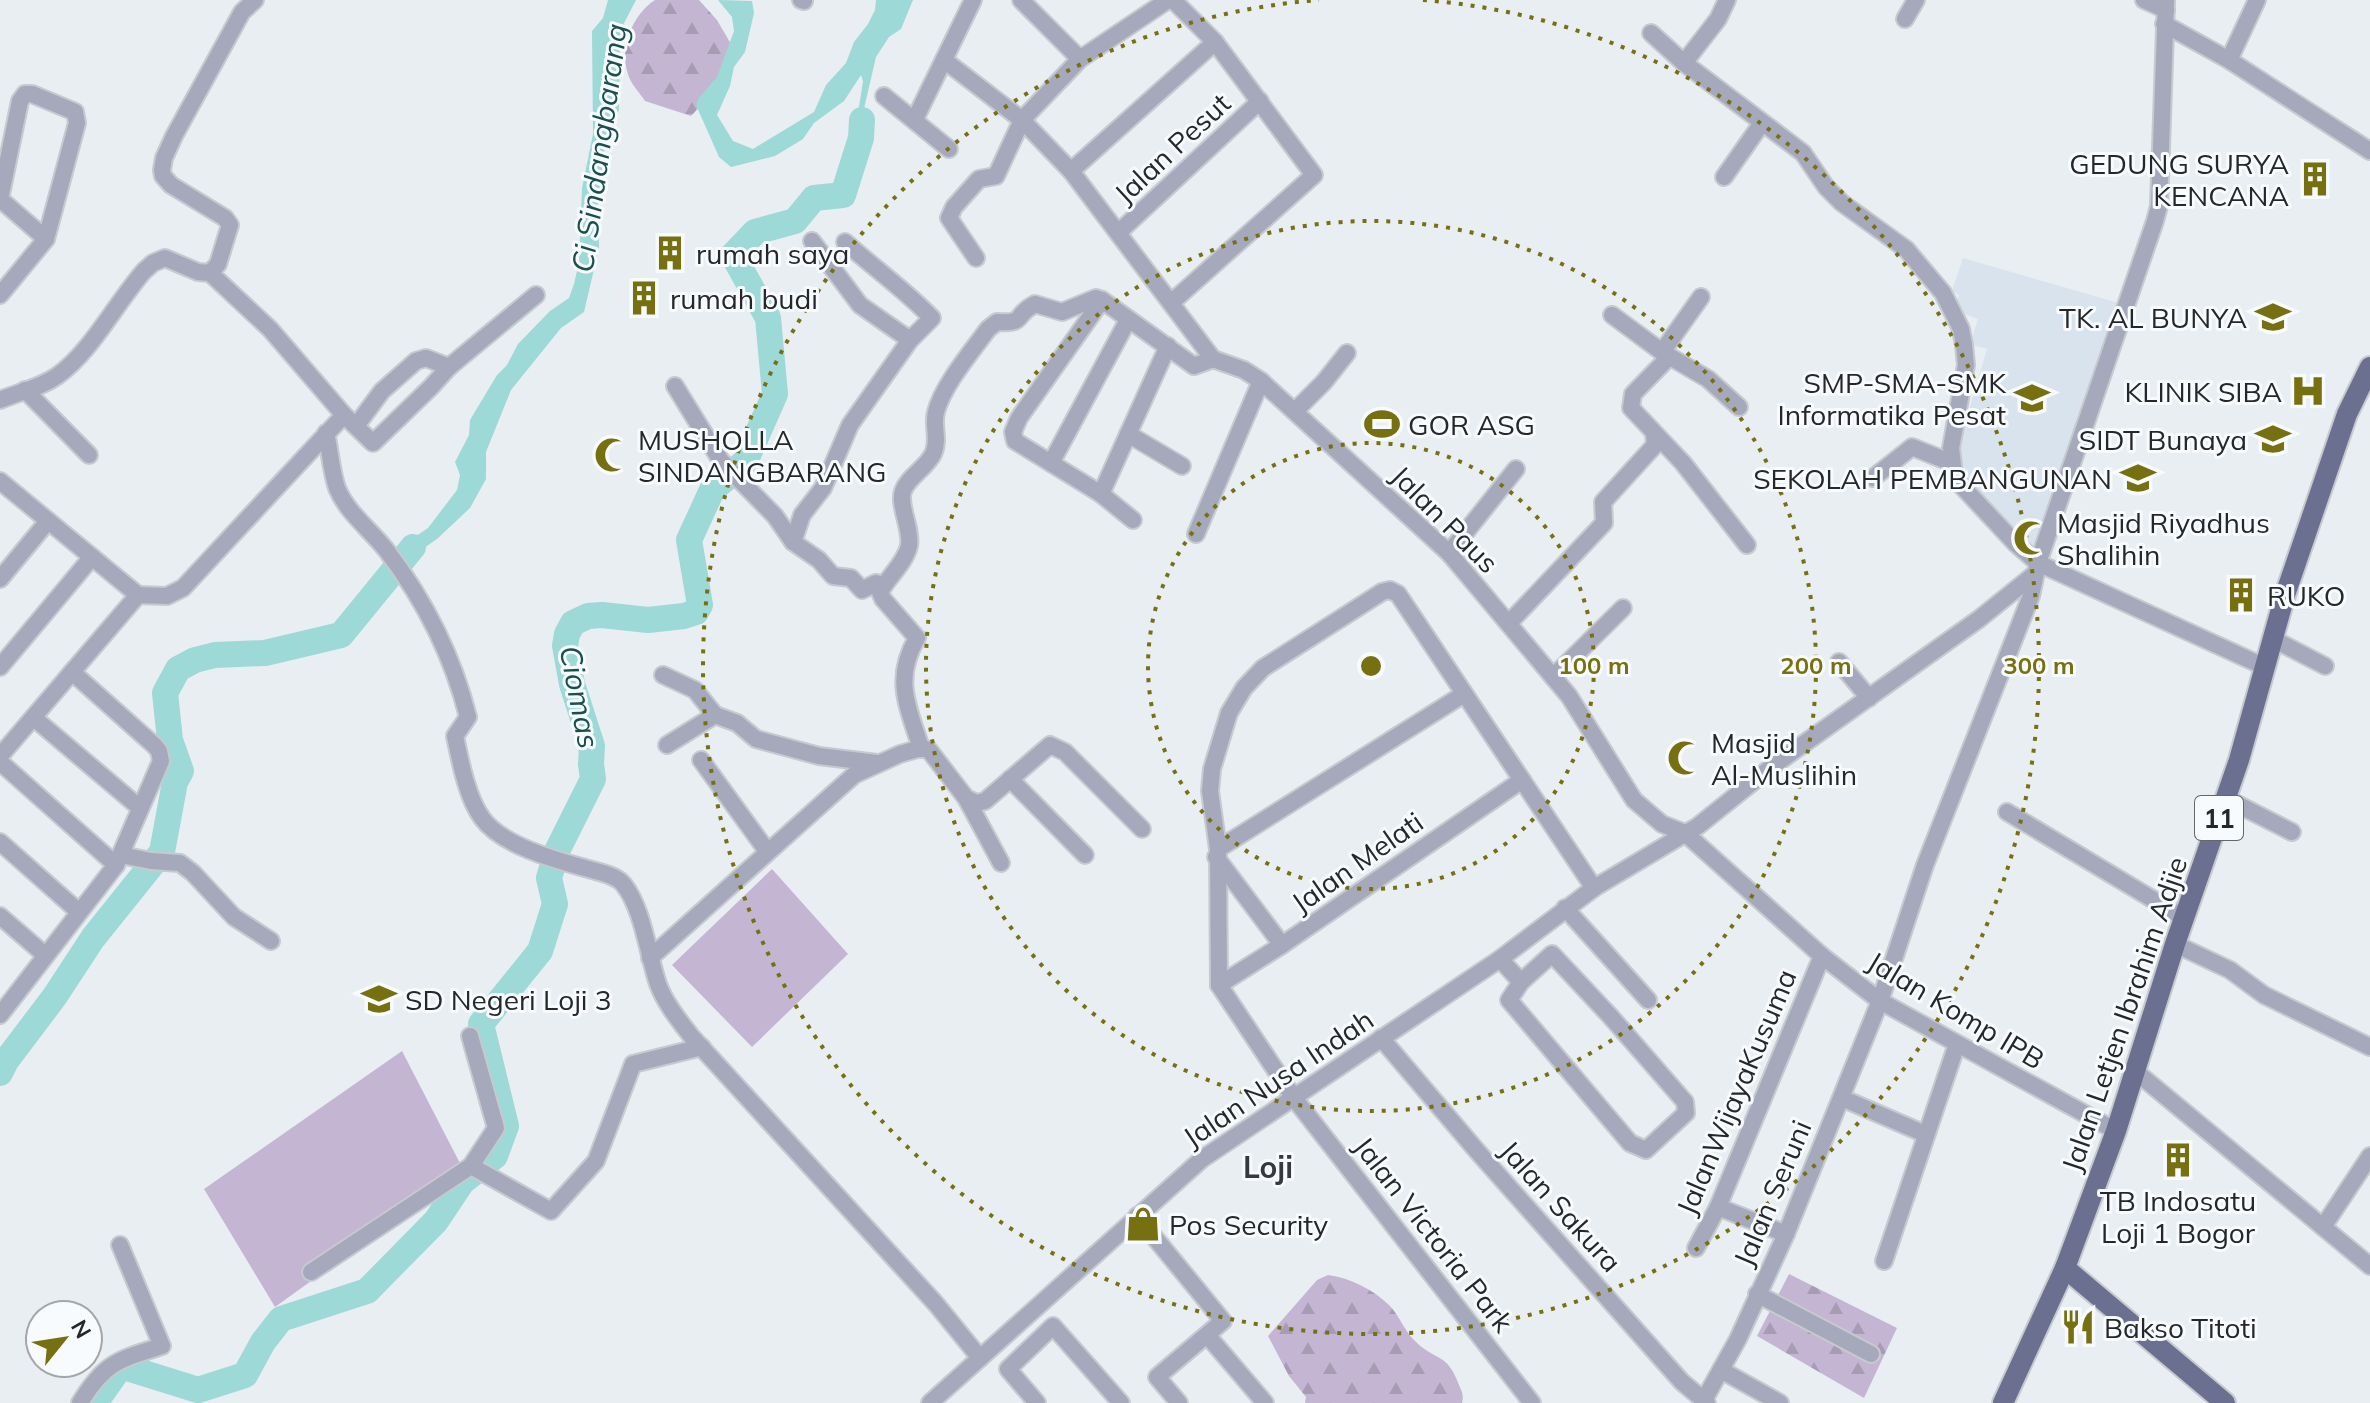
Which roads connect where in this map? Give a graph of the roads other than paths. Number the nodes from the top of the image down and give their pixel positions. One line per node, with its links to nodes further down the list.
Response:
1 (255, 0): 32 (street)
2 (973, 0): 14 (street)
3 (1021, 0): 13 (street)
4 (1171, 0): 12 (street); 13 (street)
5 (1727, 0): 16 (street)
6 (1916, 0): 10 (street)
7 (2144, 0): 9 (street)
8 (2257, 0): 15 (street)
9 (2165, 11): 15 (street); 72 (street, Jalan Seruni)
10 (1905, 19)
11 (1651, 33): 16 (street)
12 (1215, 42): 18 (street); 24 (street)
13 (1080, 59): 20 (street)
14 (944, 60): 19 (street); 20 (street)
15 (2229, 60): 23 (street)
16 (1684, 63): 21 (street)
17 (884, 96): 19 (street)
18 (1260, 101): 27 (street, Jalan Pesut); 37 (street)
19 (915, 119): 22 (street)
20 (1022, 120): 24 (street); 31 (street)
21 (1762, 123): 25 (street); 59 (street)
22 (949, 149)
23 (2370, 151)
24 (1071, 171): 27 (street)
25 (1724, 177)
26 (0, 199): 28 (street); 28 (street)
27 (1119, 232): 37 (street)
28 (46, 239): 33 (street)
29 (812, 241): 40 (street)
30 (845, 242): 40 (street)
31 (976, 258)
32 (210, 273): 49 (street); 53 (street)
33 (2, 288)
34 (536, 295): 45 (street)
35 (1701, 297): 43 (street)
36 (1102, 300): 39 (street); 58 (street); 74 (street)
37 (1172, 302): 44 (street)
38 (1612, 315): 43 (street)
39 (1128, 320): 41 (street); 58 (street)
40 (910, 340): 68 (street)
41 (1168, 346): 44 (street, Jalan Paus); 55 (street)
42 (1347, 353): 52 (street)
43 (1666, 355): 51 (street); 56 (street)
44 (1213, 359): 47 (street, Jalan Paus)
45 (449, 367): 53 (street); 53 (street)
46 (2370, 367): 78 (main road, Jalan Letjen Ibrahim Adjie / 11)
47 (1261, 381): 52 (street, Jalan Paus); 67 (street)
48 (675, 386): 68 (street)
49 (25, 390): 50 (street); 57 (street)
50 (0, 400)
51 (1739, 407)
52 (1295, 411): 70 (street, Jalan Paus)
53 (350, 421): 54 (street)
54 (326, 433): 75 (street); 121 (street)
55 (1128, 434): 60 (street); 64 (street)
56 (1654, 434): 69 (street); 77 (street)
57 (89, 455)
58 (1051, 463): 64 (street)
59 (1952, 463): 62 (street); 72 (street)
60 (1182, 466)
61 (1516, 469): 70 (street)
62 (1873, 478)
63 (1, 485): 66 (street)
64 (1101, 494): 65 (street)
65 (1133, 520)
66 (48, 521): 71 (street); 73 (street)
67 (1196, 534)
68 (793, 542): 74 (street)
69 (1747, 545)
70 (1449, 553): 77 (street, Jalan Paus)
71 (92, 557): 75 (street); 81 (street)
72 (2037, 568): 82 (street); 87 (street, Jalan Nusa Indah); 126 (street, Jalan Seruni)
73 (0, 579)
74 (884, 585): 91 (street)
75 (138, 595): 83 (street)
76 (1623, 608): 85 (street)
77 (1509, 623): 85 (street, Jalan Paus)
78 (2273, 639): 80 (street); 82 (main road, Jalan Letjen Ibrahim Adjie / 11)
79 (1839, 662): 87 (street)
80 (2325, 666)
81 (0, 667)
82 (2265, 667): 99 (main road, Jalan Letjen Ibrahim Adjie / 11)
83 (72, 672): 89 (street); 100 (street)
84 (663, 675): 88 (street)
85 (1553, 677): 103 (street, Jalan Paus)
86 (1464, 694): 97 (street); 107 (street); 107 (street)
87 (1869, 698): 103 (street, Jalan Nusa Indah)
88 (715, 715): 90 (street); 95 (street)
89 (34, 718): 92 (street); 100 (street)
90 (667, 745)
91 (921, 748): 95 (street); 98 (street)
92 (0, 756)
93 (701, 760): 106 (street)
94 (0, 762): 109 (street)
95 (878, 763): 106 (street)
96 (1010, 779): 98 (street); 102 (street); 108 (street)
97 (1522, 780): 111 (street); 118 (street, Jalan Melati)
98 (966, 798): 110 (street)
99 (2225, 798): 104 (street); 115 (main road, Jalan Letjen Ibrahim Adjie / 11)
100 (140, 808): 109 (street)
101 (2007, 812): 115 (street)
102 (1142, 829)
103 (1691, 830): 111 (street, Jalan Nusa Indah); 120 (street, Jalan Komp IPB)
104 (2292, 832)
105 (0, 842): 113 (street)
106 (767, 851): 121 (street)
107 (1217, 853): 118 (street); 124 (street)
108 (1085, 855)
109 (118, 860): 113 (street); 116 (street)
110 (1001, 863)
111 (1594, 888): 112 (street, Jalan Nusa Indah)
112 (1565, 908): 122 (street, Jalan Nusa Indah); 125 (street)
113 (79, 912): 119 (street)
114 (0, 916): 119 (street)
115 (2184, 918): 117 (main road, Jalan Letjen Ibrahim Adjie / 11)
116 (271, 941)
117 (2175, 944): 132 (street); 133 (main road, Jalan Letjen Ibrahim Adjie / 11)
118 (1282, 945): 124 (street, Jalan Melati)
119 (45, 955): 127 (street)
120 (1822, 956): 126 (street, Jalan Komp IPB); 140 (street, JalanWijayaKusuma)
121 (650, 958): 131 (street)
122 (1500, 959): 123 (street); 129 (street, Jalan Nusa Indah)
123 (1521, 982): 123 (street)
124 (1219, 985): 134 (street, Jalan Victoria Park)
125 (1648, 1000)
126 (1880, 1001): 130 (street, Jalan Komp IPB); 143 (street, Jalan Seruni)
127 (3, 1003)
128 (470, 1036): 139 (street)
129 (1381, 1038): 134 (street, Jalan Nusa Indah); 157 (street, Jalan Sakura)
130 (1957, 1044): 136 (street, Jalan Komp IPB); 137 (street)
131 (702, 1047): 139 (street); 155 (street)
132 (2370, 1047)
133 (2135, 1071): 136 (main road, Jalan Letjen Ibrahim Adjie / 11); 142 (street)
134 (1294, 1098): 141 (street, Jalan Nusa Indah); 164 (street, Jalan Victoria Park)
135 (1851, 1102): 137 (street)
136 (2116, 1131): 148 (main road, Jalan Letjen Ibrahim Adjie / 11)
137 (1925, 1134): 146 (street)
138 (2370, 1156): 142 (street)
139 (471, 1166): 149 (street)
140 (1718, 1207): 143 (street); 145 (street, JalanWijayaKusuma)
141 (1137, 1216): 151 (street, Jalan Nusa Indah); 152 (street)
142 (2323, 1227): 147 (street)
143 (1786, 1234): 150 (street, Jalan Seruni)
144 (120, 1245): 158 (street)
145 (1696, 1248)
146 (1884, 1261)
147 (2370, 1266)
148 (2065, 1268): 166 (main road, 11); 167 (main road)
149 (311, 1272)
150 (1757, 1294): 154 (street); 156 (street, Jalan Seruni)
151 (1023, 1318): 153 (street); 155 (street, Jalan Nusa Indah)
152 (1207, 1335): 162 (street); 163 (street)
153 (1039, 1339): 160 (street); 161 (street)
154 (1871, 1354)
155 (980, 1358): 159 (street, Jalan Nusa Indah)
156 (1721, 1370): 157 (street, Jalan Seruni); 165 (street)
157 (1705, 1402)
158 (80, 1403)
159 (930, 1403)
160 (1037, 1403)
161 (1121, 1403)
162 (1179, 1403)
163 (1265, 1403)
164 (1532, 1403)
165 (1780, 1403)
166 (2003, 1403)
167 (2225, 1403)

